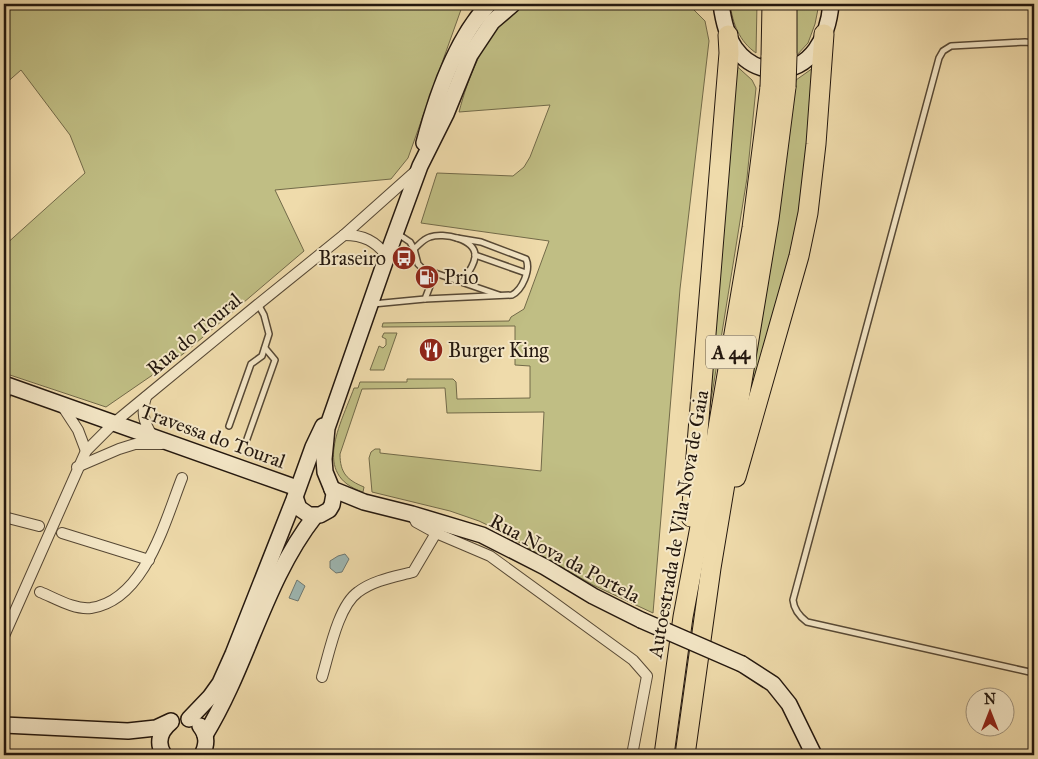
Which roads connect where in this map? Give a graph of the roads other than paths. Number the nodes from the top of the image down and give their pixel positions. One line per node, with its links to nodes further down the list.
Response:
1 (489, 4): 14 (main road)
2 (499, 4): 11 (main road)
3 (513, 4): 11 (main road)
4 (772, 4): 12 (highway, Autoestrada de Vila Nova de Gaia / A 44)
5 (787, 4): 12 (highway, Autoestrada de Vila Nova de Gaia / A 44)
6 (720, 6): 8 (main road)
7 (832, 6): 9 (main road)
8 (728, 34): 9 (main road); 53 (highway)
9 (824, 34): 51 (highway)
10 (1034, 43): 55 (lane)
11 (470, 55): 14 (main road)
12 (779, 56): 13 (highway, Autoestrada de Vila Nova de Gaia / A 44, bridge)
13 (778, 87): 51 (highway, Autoestrada de Vila Nova de Gaia / A 44); 53 (highway, Autoestrada de Vila Nova de Gaia / A 44)
14 (420, 166): 15 (main road); 16 (street, Rua do Toural)
15 (396, 232): 18 (lane); 20 (main road)
16 (344, 235): 20 (street); 26 (street, Rua do Toural)
17 (457, 238): 18 (lane); 19 (lane); 22 (lane)
18 (414, 249): 21 (lane)
19 (476, 255): 22 (lane); 23 (lane)
20 (387, 256): 27 (main road)
21 (435, 273): 23 (lane); 25 (lane)
22 (526, 273): 24 (lane)
23 (462, 282): 24 (lane)
24 (502, 296): 25 (lane)
25 (425, 299): 27 (lane)
26 (258, 304): 28 (lane); 30 (street, Rua do Toural)
27 (370, 304): 32 (main road)
28 (264, 348): 34 (lane); 36 (lane)
29 (5, 389): 31 (main road, Travessa do Toural)
30 (146, 396): 33 (street, Rua do Toural); 35 (street)
31 (60, 403): 33 (main road, Travessa do Toural); 38 (street)
32 (332, 412): 41 (main road); 42 (main road)
33 (115, 422): 35 (main road, Travessa do Toural); 38 (street, Rua do Toural)
34 (229, 426)
35 (153, 437): 37 (main road, Travessa do Toural)
36 (247, 439)
37 (170, 444): 39 (street); 42 (main road, Travessa do Toural)
38 (86, 452): 39 (street, Rua do Toural)
39 (78, 467): 54 (street, Rua do Toural)
40 (182, 478): 50 (street)
41 (330, 485): 42 (main road); 43 (main road, Rua Nova da Portela); 44 (main road)
42 (298, 489): 44 (main road); 57 (main road)
43 (364, 502): 44 (main road, Rua Nova da Portela); 45 (main road, Rua Nova da Portela)
44 (322, 513): 61 (main road)
45 (412, 514): 49 (street); 67 (main road, Rua Nova da Portela, bridge)
46 (4, 517): 47 (street)
47 (39, 526)
48 (62, 533): 50 (street)
49 (436, 534): 56 (street); 64 (street)
50 (149, 560): 52 (street)
51 (711, 568): 66 (highway, Autoestrada de Vila Nova de Gaia / A 44)
52 (40, 592)
53 (683, 617): 65 (highway, Autoestrada de Vila Nova de Gaia / A 44)
54 (4, 636)
55 (1034, 673)
56 (322, 677)
57 (189, 719): 58 (main road); 61 (main road)
58 (171, 721): 60 (main road); 62 (main road)
59 (4, 726): 60 (main road)
60 (128, 731): 62 (main road)
61 (205, 735): 63 (main road)
62 (162, 751)
63 (202, 755)
64 (632, 755)
65 (664, 755)
66 (685, 755)
67 (814, 755)

